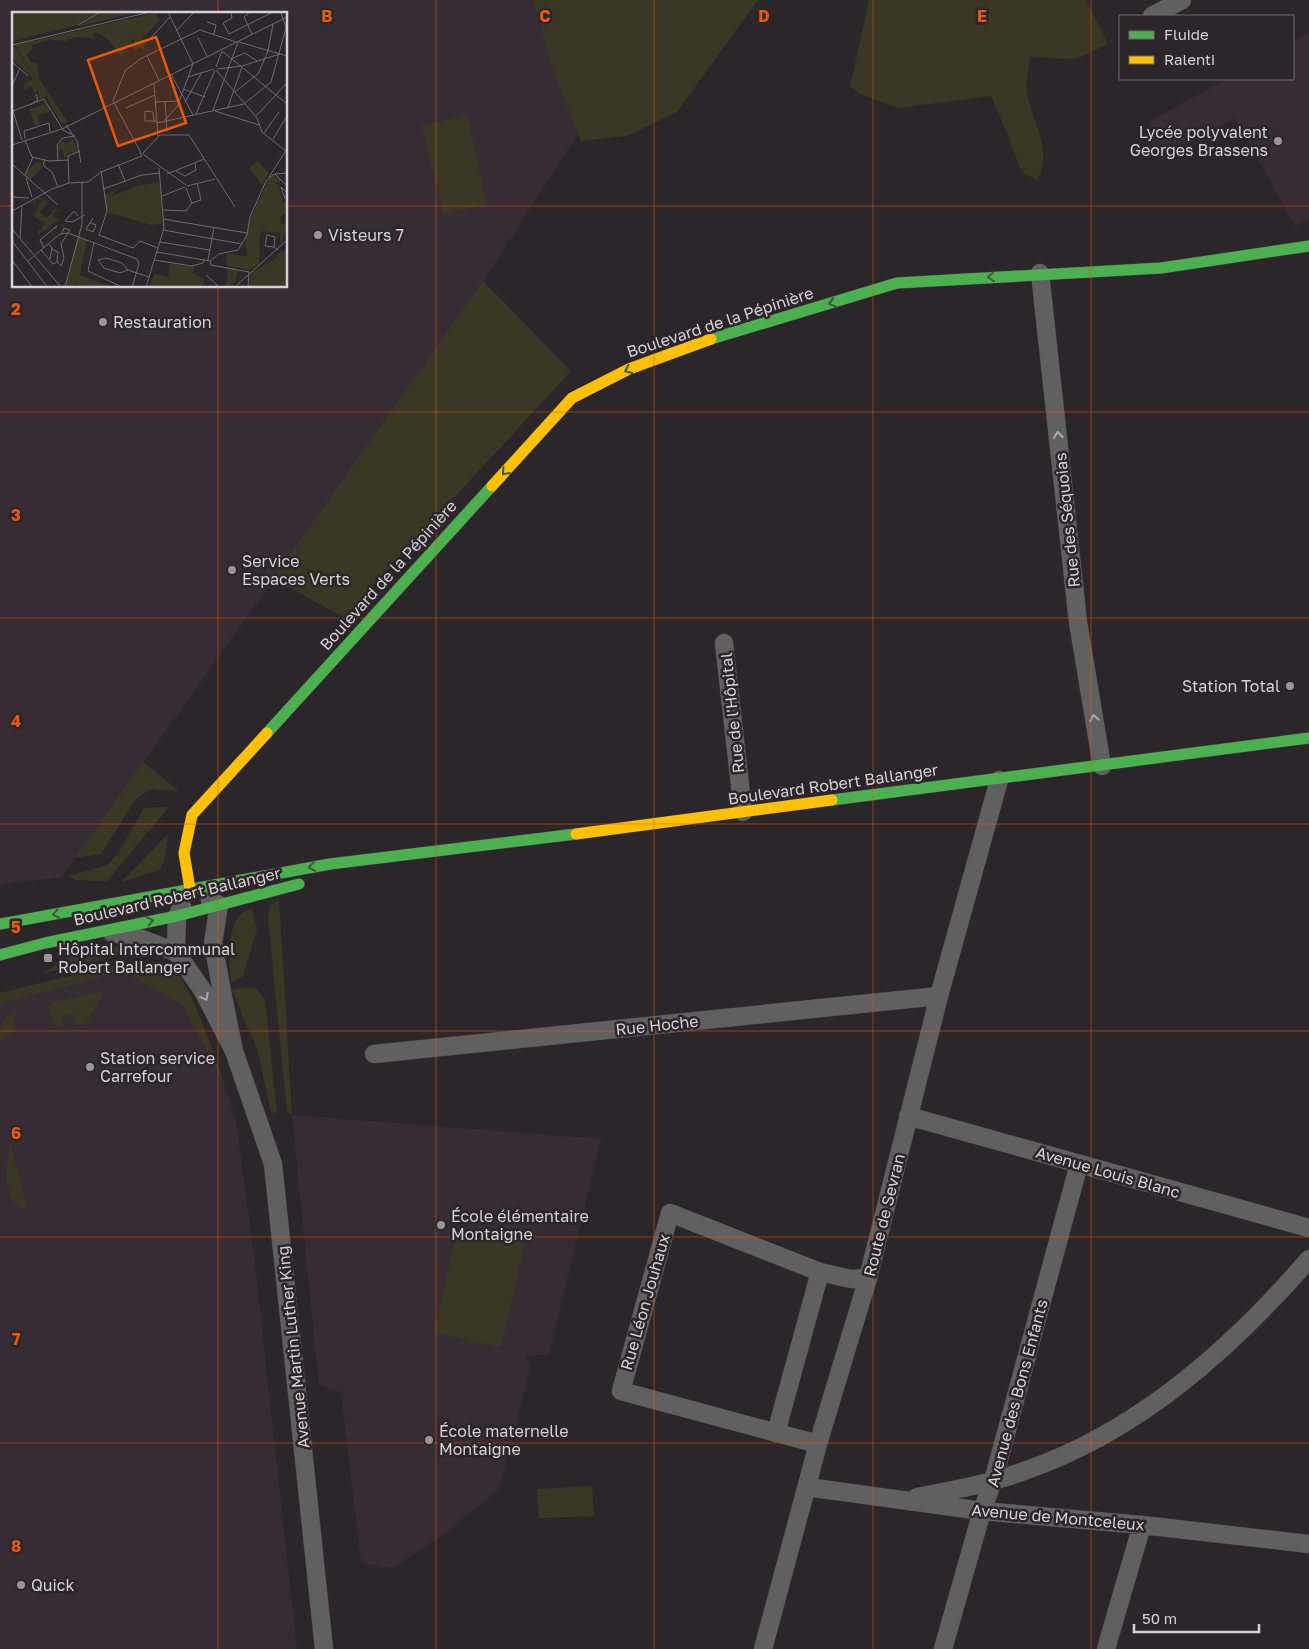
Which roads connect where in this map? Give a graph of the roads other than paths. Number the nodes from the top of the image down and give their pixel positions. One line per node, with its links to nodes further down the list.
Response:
1 (1182, 0): 2 (street)
2 (1154, 15)
3 (1309, 246): 4 (main road, Boulevard de la Pépinière)
4 (1040, 273): 7 (street, Rue des Séquoias, one-way to 4); 11 (main road, Boulevard de la Pépinière, one-way to 11)
5 (724, 643): 9 (street, Rue de l'Hôpital)
6 (1309, 738): 7 (main road, Boulevard Robert Ballanger)
7 (1102, 766): 8 (main road, Boulevard Robert Ballanger)
8 (999, 780): 9 (main road, Boulevard Robert Ballanger); 18 (street, Route de Sevran)
9 (743, 812): 10 (main road, Boulevard Robert Ballanger)
10 (360, 862): 11 (main road, Boulevard Robert Ballanger, one-way to 11); 12 (main road, Boulevard Robert Ballanger)
11 (190, 889): 12 (street); 13 (street); 14 (main road, Boulevard Robert Ballanger, one-way to 14)
12 (219, 905): 13 (main road, Boulevard Robert Ballanger); 19 (street, Avenue Martin Luther King)
13 (178, 916): 15 (main road, Boulevard Robert Ballanger, one-way to 13); 16 (street)
14 (0, 924)
15 (102, 931): 16 (street); 17 (main road, Boulevard Robert Ballanger)
16 (176, 952): 19 (street, Avenue Martin Luther King, one-way to 19)
17 (0, 955)
18 (939, 996): 20 (street, Rue Hoche); 21 (street, Route de Sevran)
19 (234, 1051): 35 (street, Avenue Martin Luther King)
20 (374, 1054)
21 (908, 1116): 22 (street, Avenue Louis Blanc); 26 (street, Route de Sevran)
22 (1079, 1164): 23 (street, Avenue Louis Blanc); 29 (street, Avenue des Bons Enfants)
23 (1309, 1228)
24 (1309, 1260): 29 (street)
25 (820, 1272): 26 (street, Rue Léon Jouhaux); 27 (street); 27 (street, Rue Léon Jouhaux)
26 (868, 1278): 28 (street, Route de Sevran)
27 (776, 1433): 28 (street, Rue Léon Jouhaux)
28 (818, 1444): 30 (street, Route de Sevran)
29 (994, 1481): 31 (street); 32 (street, Avenue des Bons Enfants)
30 (807, 1487): 31 (street, Avenue de Montceleux); 36 (street, Route de Sevran)
31 (906, 1500): 32 (street, Avenue de Montceleux)
32 (982, 1511): 33 (street, Avenue de Montceleux); 37 (street, Avenue des Bons Enfants)
33 (1142, 1525): 34 (street, Avenue de Montceleux); 38 (street)
34 (1309, 1544)
35 (324, 1649)
36 (763, 1649)
37 (942, 1649)
38 (1106, 1649)

